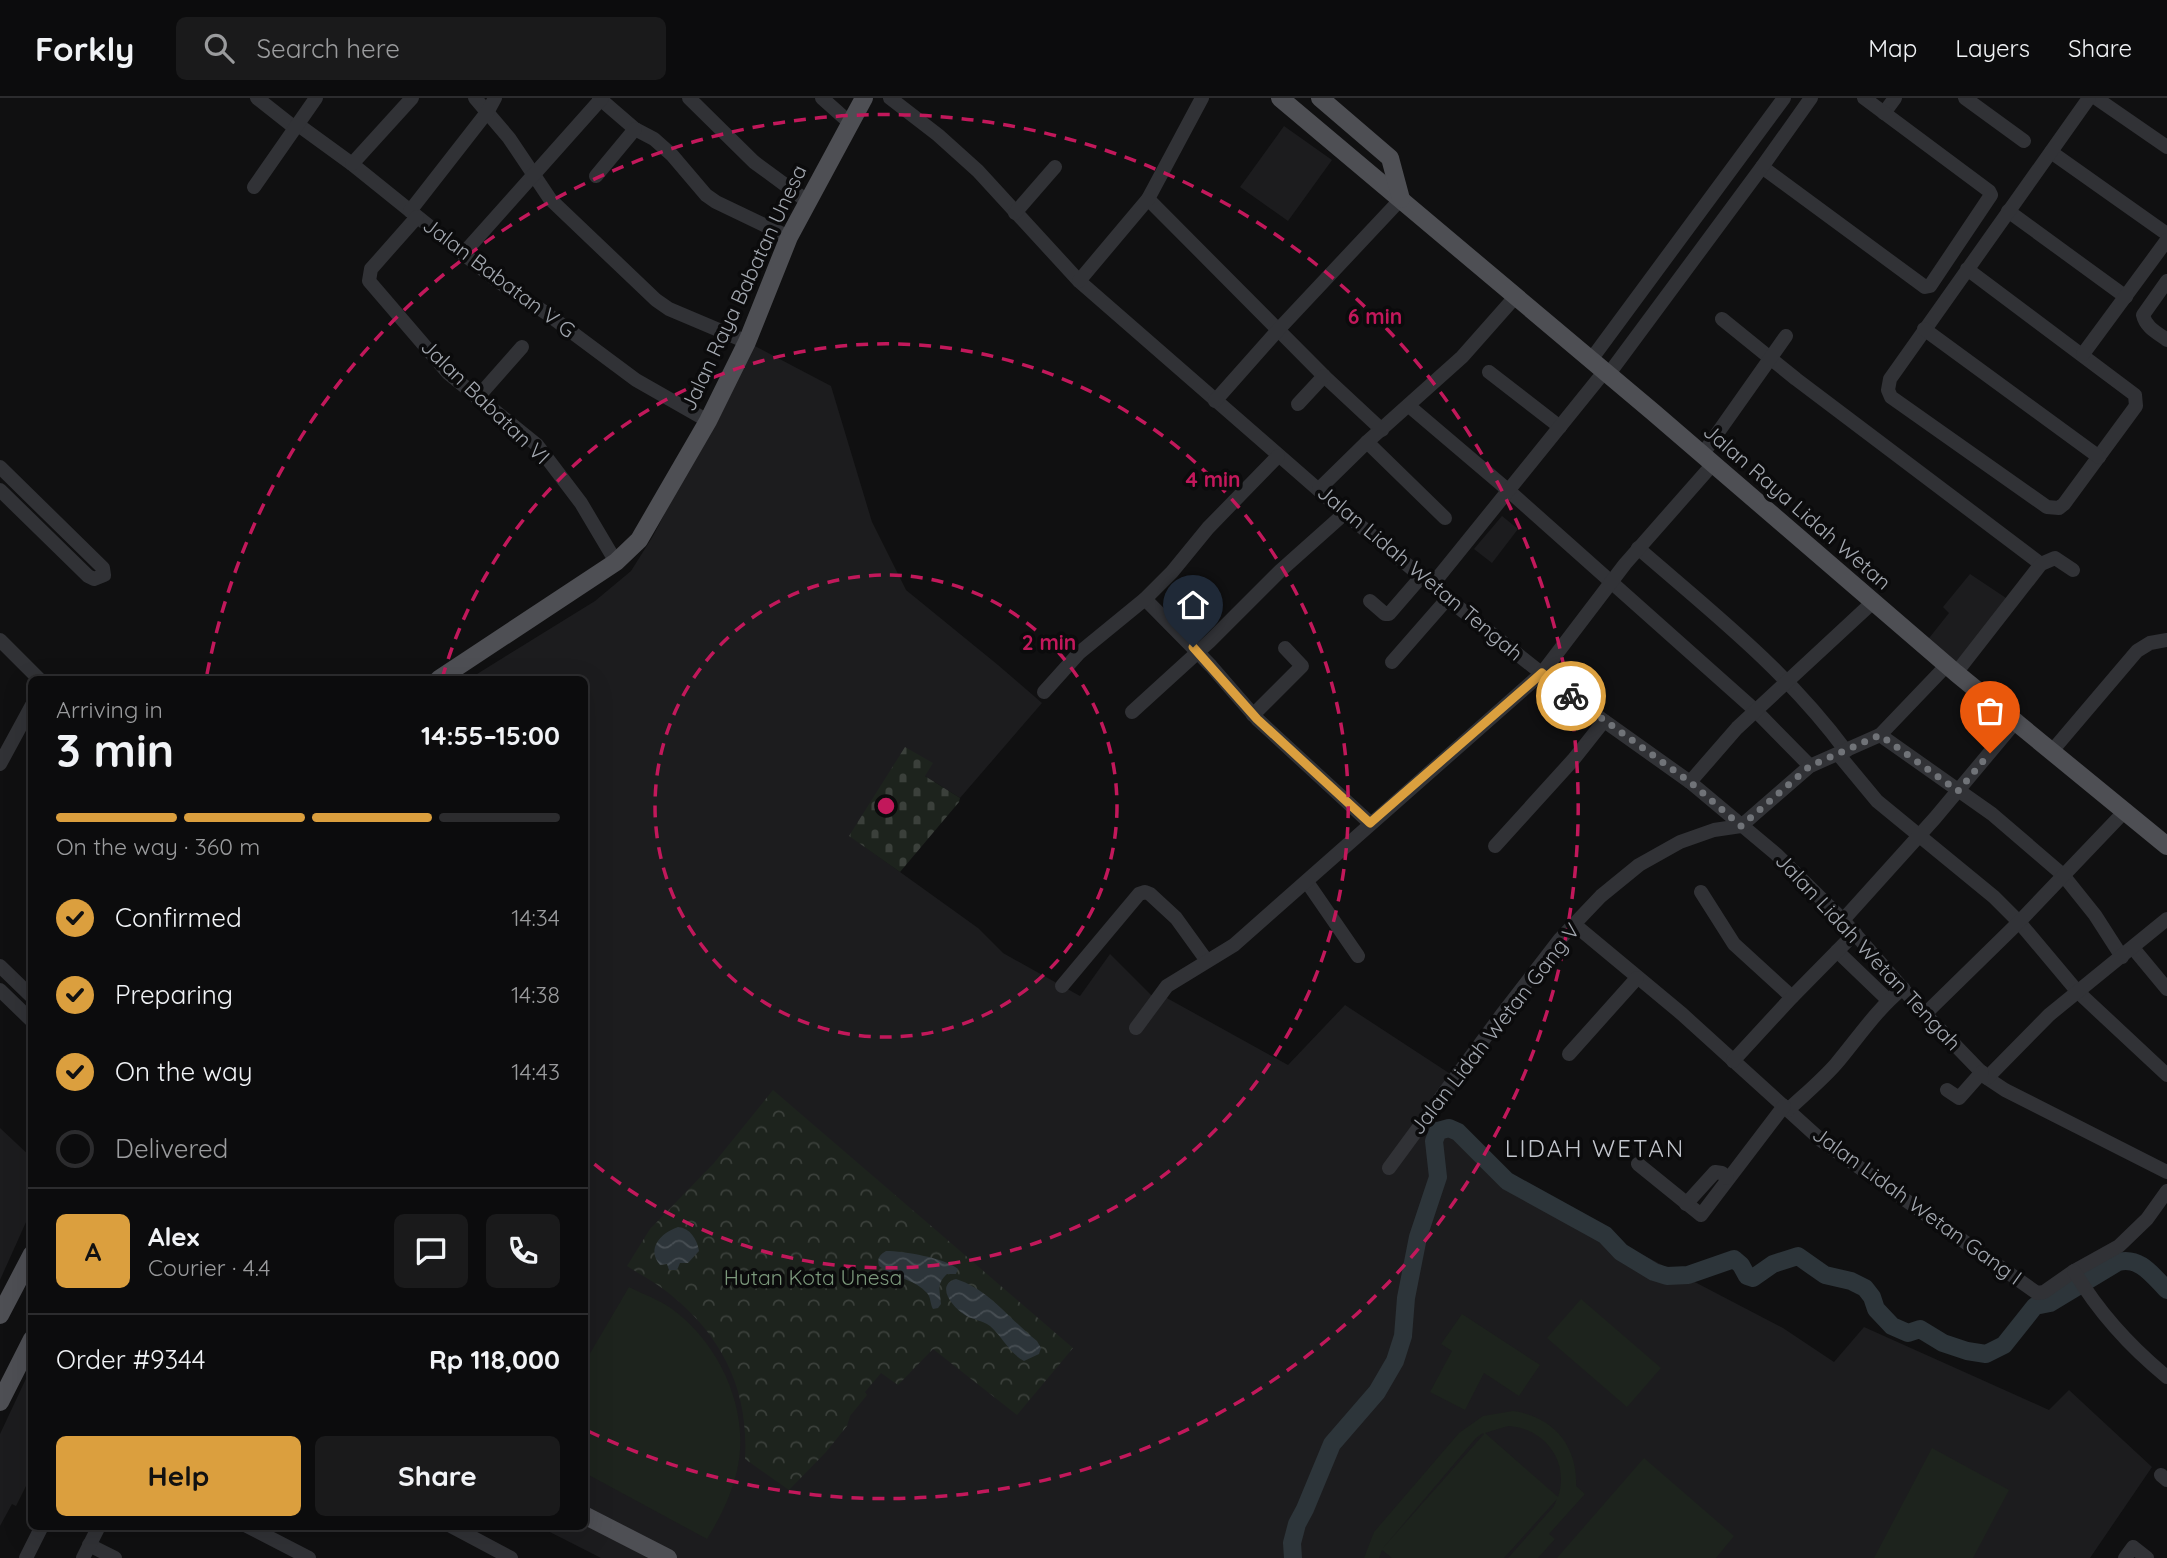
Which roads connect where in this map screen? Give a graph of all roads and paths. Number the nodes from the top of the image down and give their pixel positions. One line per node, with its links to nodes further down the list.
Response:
1 (257, 98): 23 (street, Jalan Babatan V G)
2 (316, 98): 23 (street)
3 (412, 98): 28 (street)
4 (475, 98): 20 (street)
5 (601, 98): 24 (street); 31 (street)
6 (690, 98): 37 (street)
7 (822, 98): 22 (street)
8 (864, 98): 22 (main road, Jalan Raya Babatan Unesa)
9 (890, 98): 41 (street, Jalan Lidah Wetan Tengah)
10 (1202, 98): 35 (street)
11 (1320, 98): 36 (main road)
12 (1784, 98): 34 (street)
13 (1811, 98): 30 (street)
14 (1864, 98): 21 (street)
15 (1895, 98): 21 (street)
16 (1965, 98): 25 (street)
17 (2089, 98): 27 (street)
18 (2096, 98): 26 (street)
19 (1286, 100): 36 (main road, Jalan Raya Lidah Wetan)
20 (492, 105): 31 (street); 42 (street, Jalan Babatan VI)
21 (1884, 113): 30 (street)
22 (850, 123): 37 (main road, Jalan Raya Babatan Unesa)
23 (296, 126): 28 (street, Jalan Babatan V G); 33 (street)
24 (635, 129): 32 (street); 45 (street)
25 (2024, 141)
26 (2167, 147)
27 (2050, 152): 40 (street); 44 (street)
28 (352, 164): 42 (street, Jalan Babatan V G)
29 (1055, 167): 41 (street)
30 (1762, 167): 38 (street)
31 (532, 174): 47 (street); 59 (street)
32 (596, 176)
33 (254, 187)
34 (1717, 191): 38 (street); 39 (street)
35 (1148, 199): 49 (street); 55 (street)
36 (1401, 199): 51 (main road, Jalan Raya Lidah Wetan); 55 (street)
37 (807, 201): 45 (main road, Jalan Raya Babatan Unesa)
38 (1735, 204): 43 (street)
39 (1705, 205): 43 (street); 56 (street)
40 (2008, 211): 48 (street); 52 (street)
41 (1015, 213): 49 (street, Jalan Lidah Wetan Tengah)
42 (413, 214): 47 (street, Jalan Babatan V G); 68 (street, Jalan Babatan VI)
43 (1724, 218): 61 (street)
44 (2167, 234)
45 (789, 237): 59 (main road, Jalan Raya Babatan Unesa)
46 (2167, 240): 52 (street)
47 (463, 254): 72 (street, Jalan Babatan V G)
48 (1966, 269): 54 (street); 62 (street)
49 (1079, 281): 69 (street, Jalan Lidah Wetan Tengah)
50 (2167, 281): 58 (street)
51 (1516, 296): 64 (main road, Jalan Raya Lidah Wetan); 71 (street)
52 (2126, 297): 62 (street)
53 (1722, 319): 63 (street)
54 (1923, 329): 77 (street); 77 (street)
55 (1278, 330): 67 (street); 69 (street)
56 (1609, 335): 61 (street); 64 (street)
57 (1786, 336): 63 (street)
58 (2167, 340)
59 (747, 342): 72 (main road, Jalan Raya Babatan Unesa)
60 (522, 347): 68 (street)
61 (1628, 349): 66 (street)
62 (2083, 354): 77 (street)
63 (1769, 358): 78 (street); 87 (street)
64 (1590, 361): 66 (main road, Jalan Raya Lidah Wetan)
65 (1489, 372): 73 (street)
66 (1606, 374): 73 (street); 78 (main road, Jalan Raya Lidah Wetan)
67 (1324, 376): 70 (street); 74 (street)
68 (477, 398): 86 (street, Jalan Babatan VI)
69 (1215, 401): 76 (street, Jalan Lidah Wetan Tengah)
70 (1298, 404)
71 (1409, 406): 74 (street); 82 (street)
72 (708, 421): 86 (main road, Jalan Raya Babatan Unesa)
73 (1560, 427): 82 (street)
74 (1382, 430): 75 (street)
75 (1367, 442): 80 (street); 84 (street)
76 (1278, 456): 80 (street, Jalan Lidah Wetan Tengah); 92 (street)
77 (2099, 457)
78 (1707, 459): 85 (street); 94 (main road, Jalan Raya Lidah Wetan)
79 (0, 467): 81 (street)
80 (1319, 489): 83 (street, Jalan Lidah Wetan Tengah)
81 (0, 490)
82 (1509, 491): 89 (street); 90 (street)
83 (1345, 513): 89 (street, Jalan Lidah Wetan Tengah); 98 (street)
84 (1445, 518)
85 (1638, 548): 90 (street); 104 (street)
86 (616, 562): 103 (main road, Jalan Raya Babatan Unesa)
87 (2041, 564): 88 (street); 100 (street)
88 (2073, 570)
89 (1427, 581): 91 (street, Jalan Lidah Wetan Tengah); 93 (street)
90 (1611, 584): 101 (street); 106 (street)
91 (1448, 598): 99 (street); 101 (street, Jalan Lidah Wetan Tengah)
92 (1145, 599): 98 (street); 105 (street)
93 (1370, 601)
94 (1873, 602): 100 (main road, Jalan Raya Lidah Wetan); 104 (street)
95 (0, 640): 102 (street)
96 (2167, 640): 113 (street)
97 (1286, 648): 109 (street)
98 (1198, 652): 108 (street); 109 (street)
99 (1392, 662)
100 (1952, 669): 111 (main road, Jalan Raya Lidah Wetan); 112 (street)
101 (1542, 673): 110 (street, Jalan Lidah Wetan Tengah); 120 (street)
102 (36, 676)
103 (444, 676)
104 (1789, 682): 106 (street); 114 (street)
105 (1044, 692)
106 (1756, 711): 116 (street); 117 (street)
107 (28, 712): 115 (street)
108 (1132, 712)
109 (1253, 715): 120 (street)
110 (1604, 720): 117 (street, Jalan Lidah Wetan Tengah); 124 (street)
111 (2017, 720): 113 (main road, Jalan Raya Lidah Wetan); 118 (street)
112 (1880, 735): 114 (street); 118 (street)
113 (2052, 751): 119 (main road, Jalan Raya Lidah Wetan)
114 (1842, 753): 116 (street); 122 (street)
115 (0, 764)
116 (1810, 766): 121 (street)
117 (1690, 782): 121 (street, Jalan Lidah Wetan Tengah)
118 (1958, 791): 122 (street); 125 (street)
119 (2126, 810): 123 (main road, Jalan Raya Lidah Wetan); 125 (street)
120 (1370, 823): 126 (street)
121 (1741, 826): 129 (street, Jalan Lidah Wetan Tengah); 131 (street, Jalan Lidah Wetan Gang V)
122 (1919, 836): 129 (street); 130 (street)
123 (2167, 845)
124 (1495, 846)
125 (2063, 876): 130 (street); 134 (street)
126 (1307, 881): 135 (street); 136 (street)
127 (1701, 892): 145 (street)
128 (2167, 919): 134 (street)
129 (1843, 920): 132 (street, Jalan Lidah Wetan Tengah)
130 (2019, 922): 143 (street); 147 (street)
131 (1574, 925): 138 (street, Jalan Lidah Wetan Gang I); 157 (street, Jalan Lidah Wetan Gang V)
132 (1854, 933): 133 (street); 140 (street, Jalan Lidah Wetan Tengah)
133 (1837, 951): 145 (street); 146 (street)
134 (2128, 952): 141 (street); 143 (street)
135 (1358, 956)
136 (1207, 961): 139 (street); 149 (street)
137 (0, 967): 144 (street)
138 (1637, 978): 150 (street); 151 (street, Jalan Lidah Wetan Gang I)
139 (1062, 986)
140 (1903, 988): 146 (street); 147 (street, Jalan Lidah Wetan Tengah)
141 (2167, 989)
142 (0, 990): 148 (street)
143 (2077, 991): 152 (street); 153 (street)
144 (28, 993)
145 (1791, 997): 151 (street)
146 (1888, 1000): 155 (street)
147 (1925, 1014): 152 (street, Jalan Lidah Wetan Tengah)
148 (28, 1017)
149 (1136, 1028)
150 (1569, 1054)
151 (1734, 1061): 155 (street, Jalan Lidah Wetan Gang I)
152 (1984, 1075): 154 (street); 158 (street, Jalan Lidah Wetan Tengah)
153 (2167, 1075)
154 (1947, 1090)
155 (1786, 1108): 156 (street); 161 (street, Jalan Lidah Wetan Gang I)
156 (1638, 1164)
157 (1390, 1168)
158 (2167, 1172)
159 (2167, 1191): 161 (street, Jalan Lidah Wetan Gang I)
160 (28, 1262): 162 (main road)
161 (2079, 1277): 164 (street)
162 (0, 1315)
163 (28, 1347): 165 (main road)
164 (2167, 1377)
165 (0, 1402)
166 (588, 1517): 176 (main road)
167 (40, 1530): 172 (street)
168 (97, 1530): 171 (street)
169 (255, 1530): 174 (street)
170 (458, 1530): 175 (street)
171 (86, 1551): 173 (street)
172 (26, 1558)
173 (116, 1558)
174 (309, 1558)
175 (511, 1558)
176 (668, 1558)
177 (2125, 1558): 178 (street)
178 (2147, 1558)

